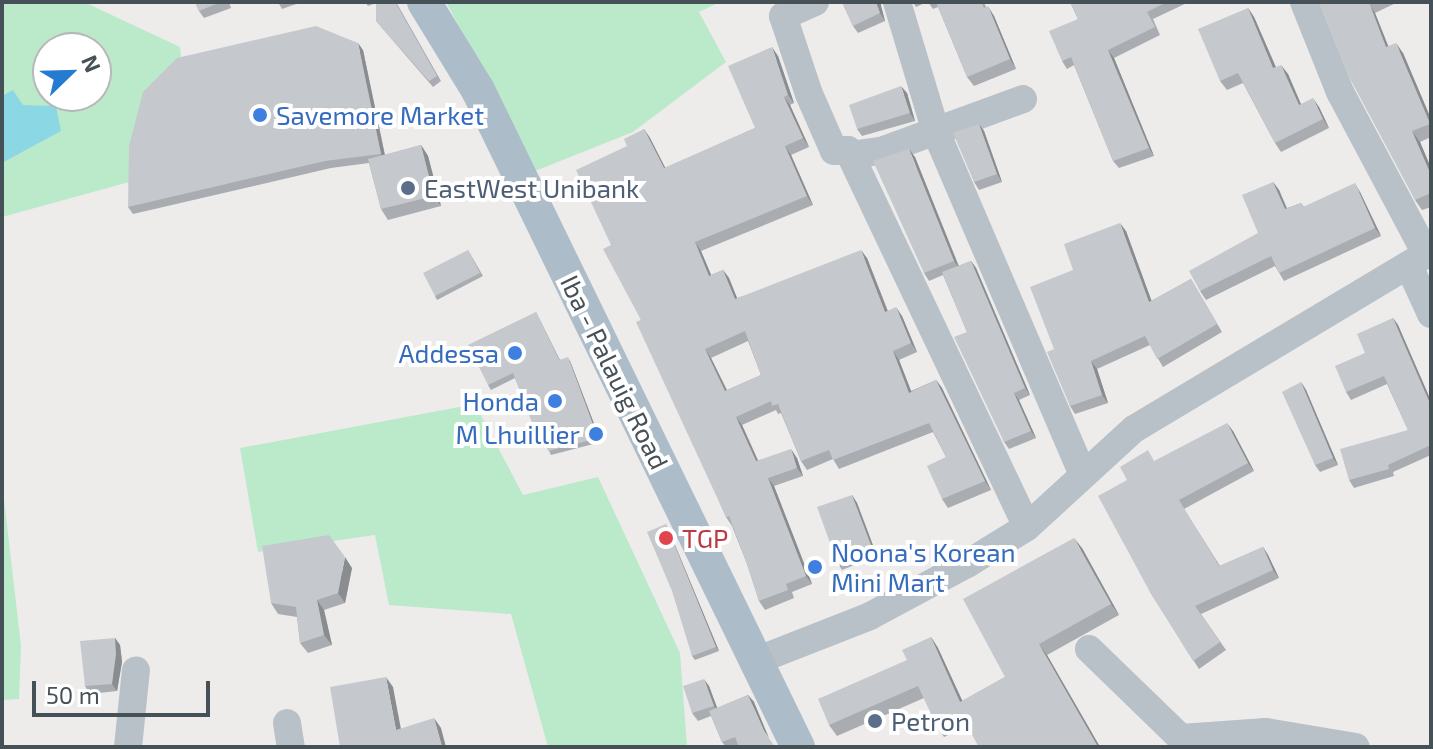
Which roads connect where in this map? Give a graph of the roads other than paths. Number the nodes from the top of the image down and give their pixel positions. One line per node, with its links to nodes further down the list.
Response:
1 (424, 2): 13 (main road, Iba - Palauig Road)
2 (815, 2): 7 (street)
3 (897, 2): 6 (street)
4 (1304, 2): 8 (street)
5 (1023, 99): 6 (street)
6 (936, 132): 7 (street); 10 (street)
7 (850, 155): 11 (street)
8 (1422, 257): 9 (street); 10 (street)
9 (1431, 314)
10 (1083, 475): 11 (street)
11 (1027, 527): 13 (street)
12 (1089, 649): 17 (street)
13 (758, 660): 16 (main road, Iba - Palauig Road)
14 (136, 670): 15 (street)
15 (128, 747)
16 (798, 747)
17 (1356, 747)

